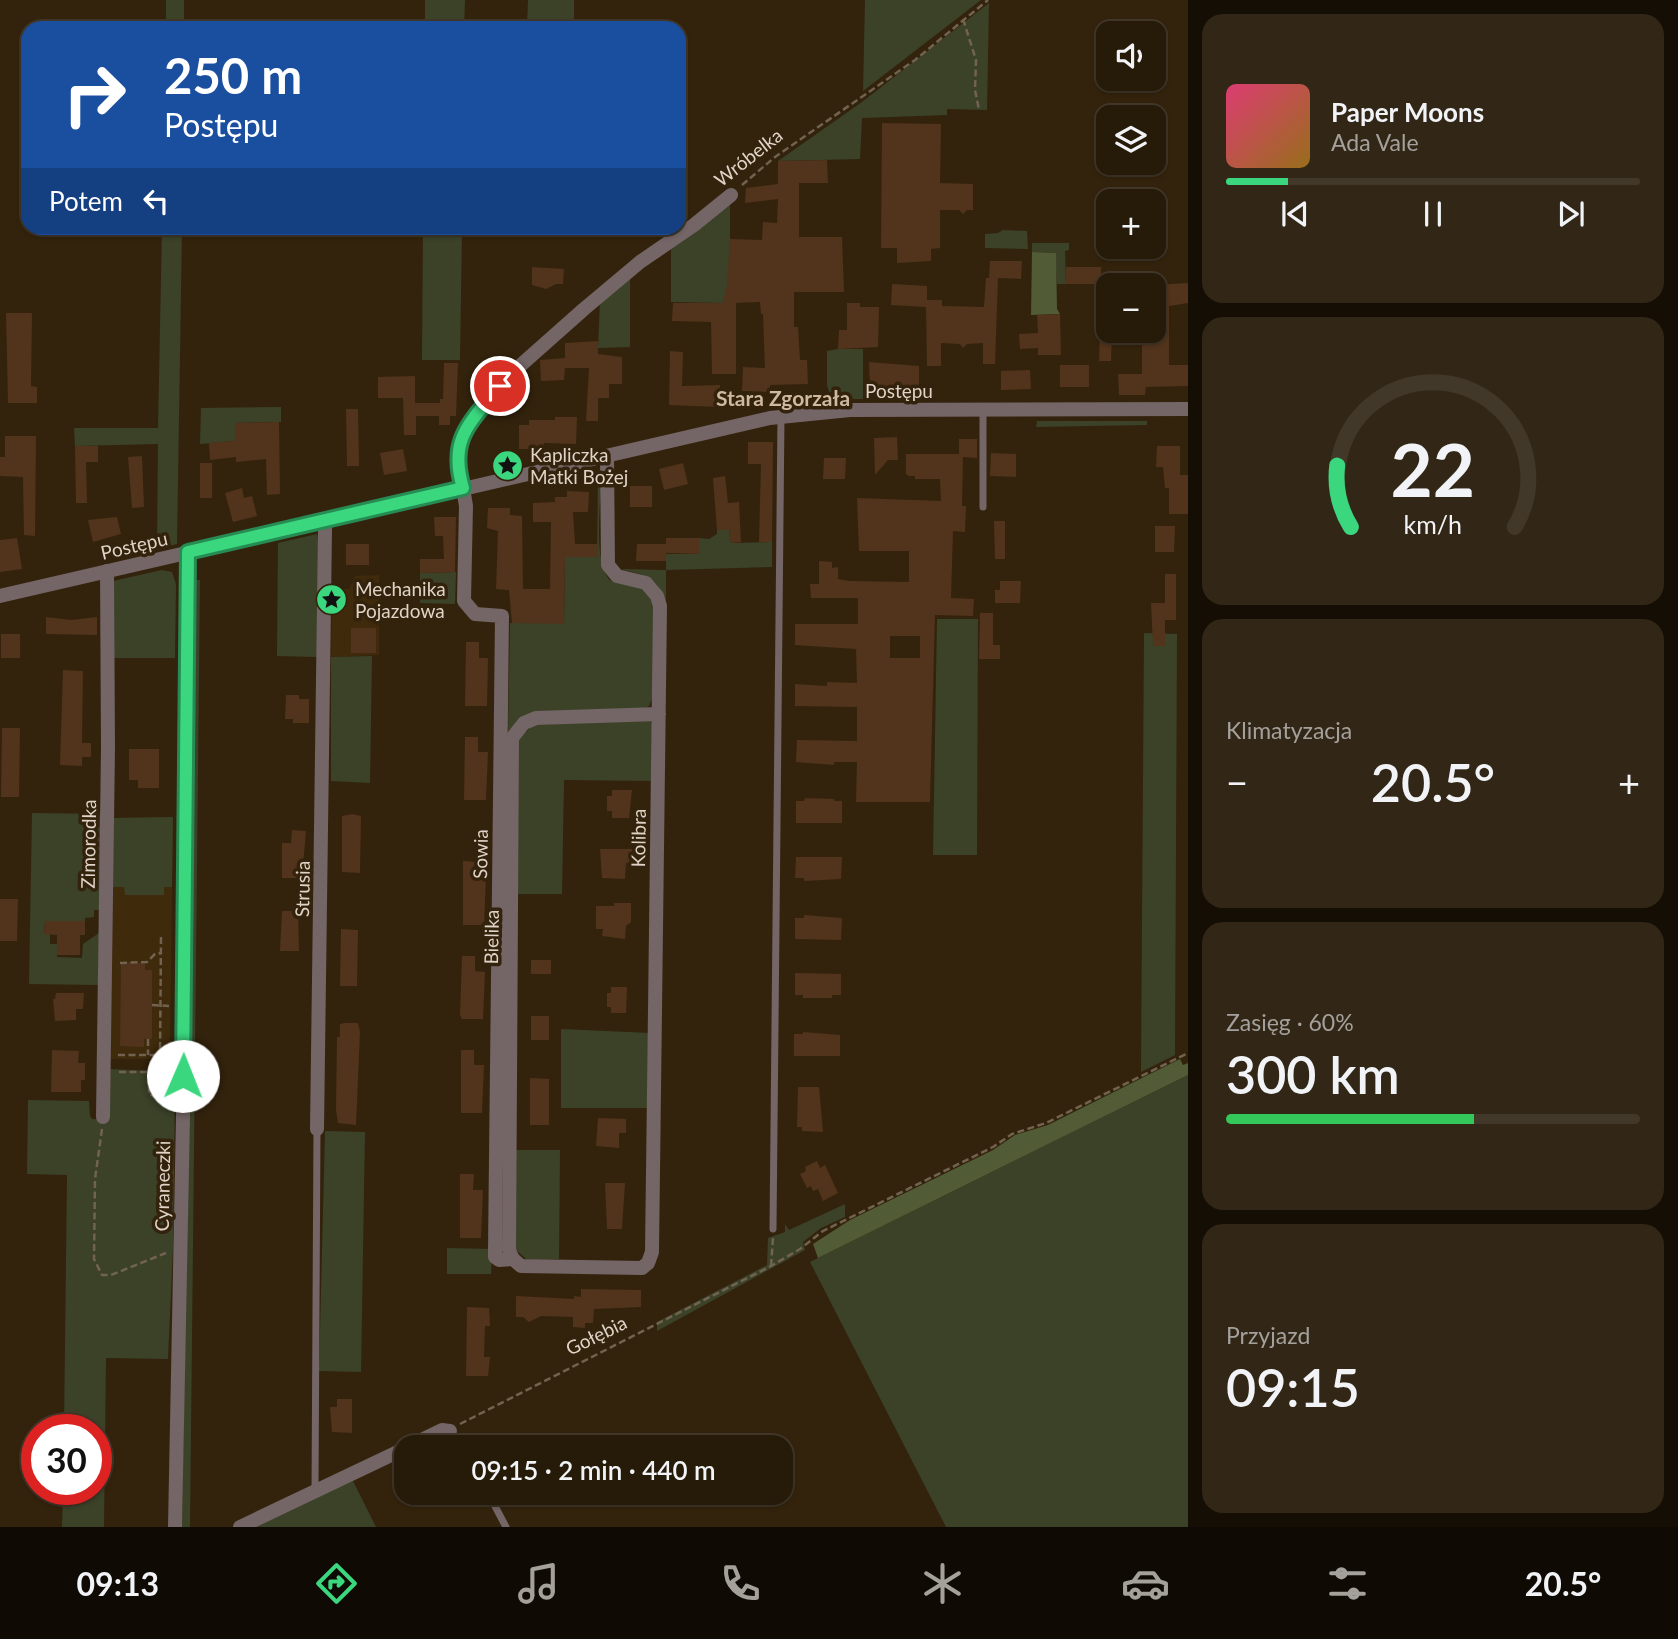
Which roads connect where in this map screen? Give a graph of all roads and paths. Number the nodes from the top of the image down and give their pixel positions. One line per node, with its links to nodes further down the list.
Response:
1 (988, 0): 2 (path, Wróbelka)
2 (963, 19): 3 (path); 4 (path, Wróbelka)
3 (979, 110)
4 (731, 195): 5 (street, Wróbelka)
5 (686, 231)
6 (680, 235): 11 (street, Wróbelka)
7 (983, 409): 8 (street, Postępu); 9 (street, Postępu); 12 (lane)
8 (1188, 409)
9 (781, 416): 10 (street, Postępu); 35 (lane)
10 (607, 456): 11 (street, Postępu); 17 (street, Kolibra)
11 (463, 488): 13 (street, Postępu); 37 (street, Sowia)
12 (983, 507)
13 (323, 521): 14 (street, Postępu); 34 (street, Strusia)
14 (188, 552): 15 (street, Postępu); 36 (street, Cyraneczki)
15 (107, 571): 16 (street, Postępu); 33 (street, Zimorodka)
16 (0, 596)
17 (659, 714): 37 (street, Bielika); 37 (street, Kolibra)
18 (161, 937): 19 (path)
19 (161, 953): 20 (path); 22 (path)
20 (116, 961)
21 (152, 1005): 22 (path)
22 (161, 1006): 23 (path); 28 (path)
23 (171, 1006)
24 (148, 1039): 27 (path)
25 (1188, 1053): 38 (path, Gołębia)
26 (114, 1055): 27 (path)
27 (148, 1055): 28 (path)
28 (160, 1055): 29 (path)
29 (172, 1059)
30 (150, 1065): 32 (path)
31 (112, 1072): 32 (path)
32 (150, 1074): 32 (path)
33 (103, 1117): 36 (path)
34 (317, 1129): 43 (lane, Strusia)
35 (773, 1229): 38 (path)
36 (179, 1250): 45 (street, Cyraneczki)
37 (506, 1252)
38 (771, 1266): 39 (path, Gołębia)
39 (450, 1432): 40 (street); 41 (lane)
40 (431, 1435)
41 (453, 1435)
42 (394, 1453): 43 (street)
43 (315, 1490): 46 (street)
44 (494, 1505): 47 (lane)
45 (175, 1527)
46 (240, 1527)
47 (506, 1527)

